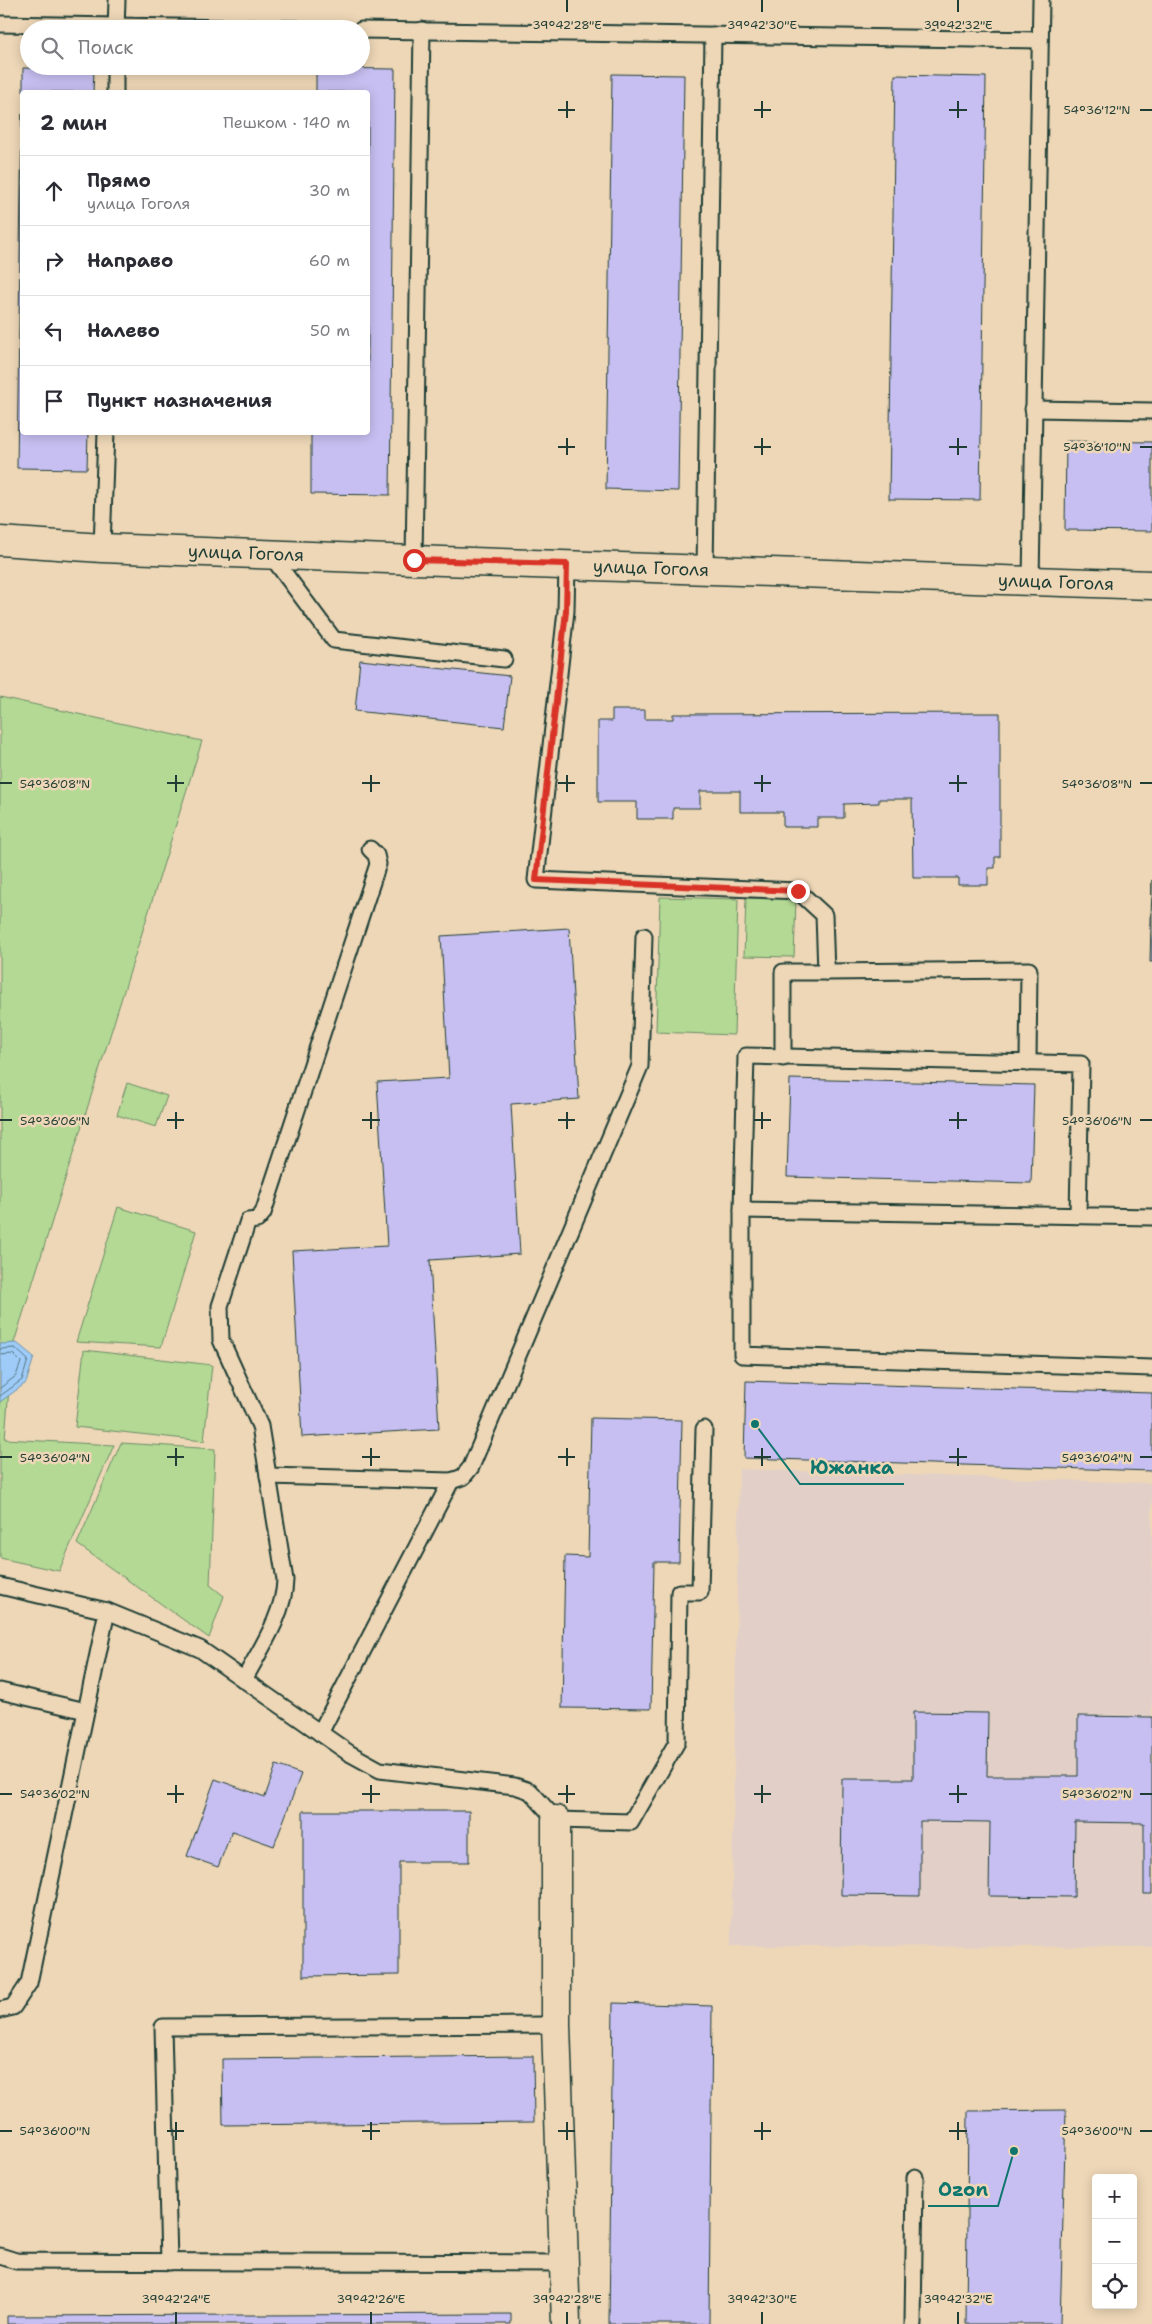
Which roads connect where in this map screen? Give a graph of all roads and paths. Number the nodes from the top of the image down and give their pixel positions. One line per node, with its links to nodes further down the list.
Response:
1 (117, 0): 3 (lane)
2 (1041, 0): 9 (lane)
3 (116, 20)
4 (0, 24): 5 (lane)
5 (20, 25)
6 (370, 30): 7 (lane)
7 (422, 30): 8 (lane); 18 (lane)
8 (713, 35): 9 (lane); 20 (lane)
9 (1040, 40): 12 (lane)
10 (116, 75): 11 (lane)
11 (115, 90)
12 (1033, 410): 13 (lane); 21 (lane)
13 (1152, 412)
14 (106, 435): 16 (lane)
15 (0, 541): 16 (street, улица Гоголя)
16 (102, 548): 17 (street, улица Гоголя)
17 (270, 554): 18 (street, улица Гоголя); 23 (lane)
18 (414, 560): 19 (street, улица Гоголя)
19 (567, 564): 20 (street, улица Гоголя); 26 (lane)
20 (706, 570): 21 (street, улица Гоголя)
21 (1031, 581): 22 (street, улица Гоголя)
22 (1152, 585)
23 (504, 659)
24 (370, 849): 34 (lane)
25 (644, 936): 35 (lane)
26 (826, 972): 27 (lane); 28 (lane)
27 (783, 1058): 28 (lane); 29 (lane)
28 (1028, 1063): 30 (lane)
29 (742, 1210): 30 (lane); 32 (lane)
30 (1078, 1215): 31 (lane)
31 (1152, 1217)
32 (1152, 1368)
33 (704, 1429): 42 (lane)
34 (268, 1476): 35 (lane); 38 (lane)
35 (451, 1482): 41 (lane)
36 (0, 1586): 37 (lane)
37 (107, 1611): 38 (lane); 40 (lane)
38 (244, 1680): 41 (lane)
39 (0, 1691): 40 (lane)
40 (86, 1711): 43 (lane)
41 (320, 1733): 42 (lane)
42 (556, 1820): 44 (street)
43 (0, 2010)
44 (556, 2025): 47 (lane); 48 (street)
45 (915, 2177): 50 (lane)
46 (0, 2256): 47 (lane)
47 (169, 2262): 48 (lane)
48 (564, 2263): 49 (street)
49 (566, 2324)
50 (913, 2324)

